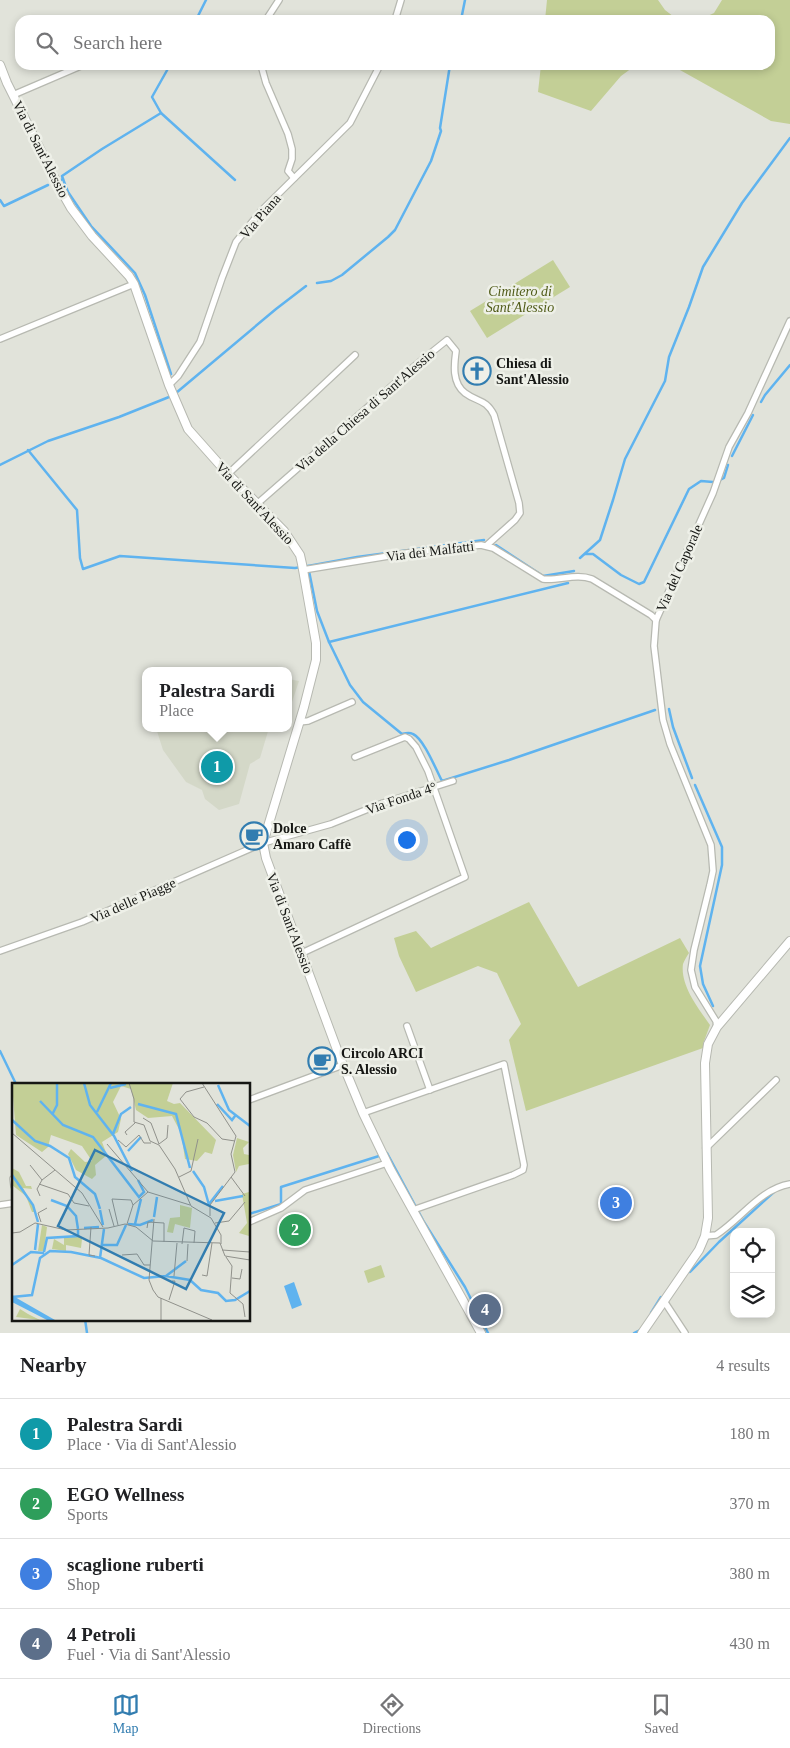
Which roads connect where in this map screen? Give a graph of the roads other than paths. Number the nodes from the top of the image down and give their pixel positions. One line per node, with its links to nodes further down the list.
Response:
1 (279, 0): 3 (street)
2 (401, 0): 4 (street)
3 (269, 15)
4 (396, 15)
5 (0, 64): 9 (street, Via di Sant'Alessio)
6 (71, 70): 9 (street)
7 (262, 70): 10 (street)
8 (377, 70): 10 (street, Via Piana)
9 (13, 94): 11 (street, Via di Sant'Alessio)
10 (294, 178): 15 (street, Via Piana)
11 (134, 284): 13 (street); 15 (street, Via di Sant'Alessio)
12 (790, 320): 20 (street, Via del Caporale)
13 (0, 339)
14 (356, 355): 16 (street)
15 (169, 385): 16 (street, Via di Sant'Alessio)
16 (228, 474): 17 (street, Via di Sant'Alessio)
17 (258, 503): 18 (street, Via della Chiesa di Sant'Alessio); 19 (street, Via di Sant'Alessio)
18 (487, 546): 19 (street, Via dei Malfatti); 20 (street, Via dei Malfatti)
19 (306, 568): 22 (street, Via di Sant'Alessio)
20 (656, 620): 31 (street, Via del Caporale)
21 (352, 702): 22 (street)
22 (299, 722): 26 (street, Via di Sant'Alessio)
23 (355, 757): 25 (street)
24 (453, 781): 25 (street, Via Fonda 4°)
25 (433, 787): 26 (street, Via Fonda 4°); 29 (street)
26 (263, 843): 28 (street, Via delle Piagge); 29 (street, Via di Sant'Alessio)
27 (790, 941): 31 (street)
28 (0, 951)
29 (302, 953): 32 (street, Via di Sant'Alessio)
30 (407, 1026): 34 (street)
31 (717, 1027): 37 (street)
32 (343, 1064): 35 (street); 36 (street, Via di Sant'Alessio)
33 (776, 1080): 37 (street)
34 (430, 1090): 36 (street); 40 (street)
35 (250, 1100)
36 (363, 1114): 38 (street, Via di Sant'Alessio)
37 (706, 1148): 42 (street)
38 (387, 1163): 40 (street, Via di Sant'Alessio); 41 (street)
39 (790, 1184): 42 (street)
40 (416, 1209): 44 (street, Via di Sant'Alessio)
41 (250, 1222)
42 (705, 1236): 43 (street)
43 (664, 1301): 45 (street); 46 (street)
44 (481, 1333)
45 (642, 1333)
46 (685, 1333)

